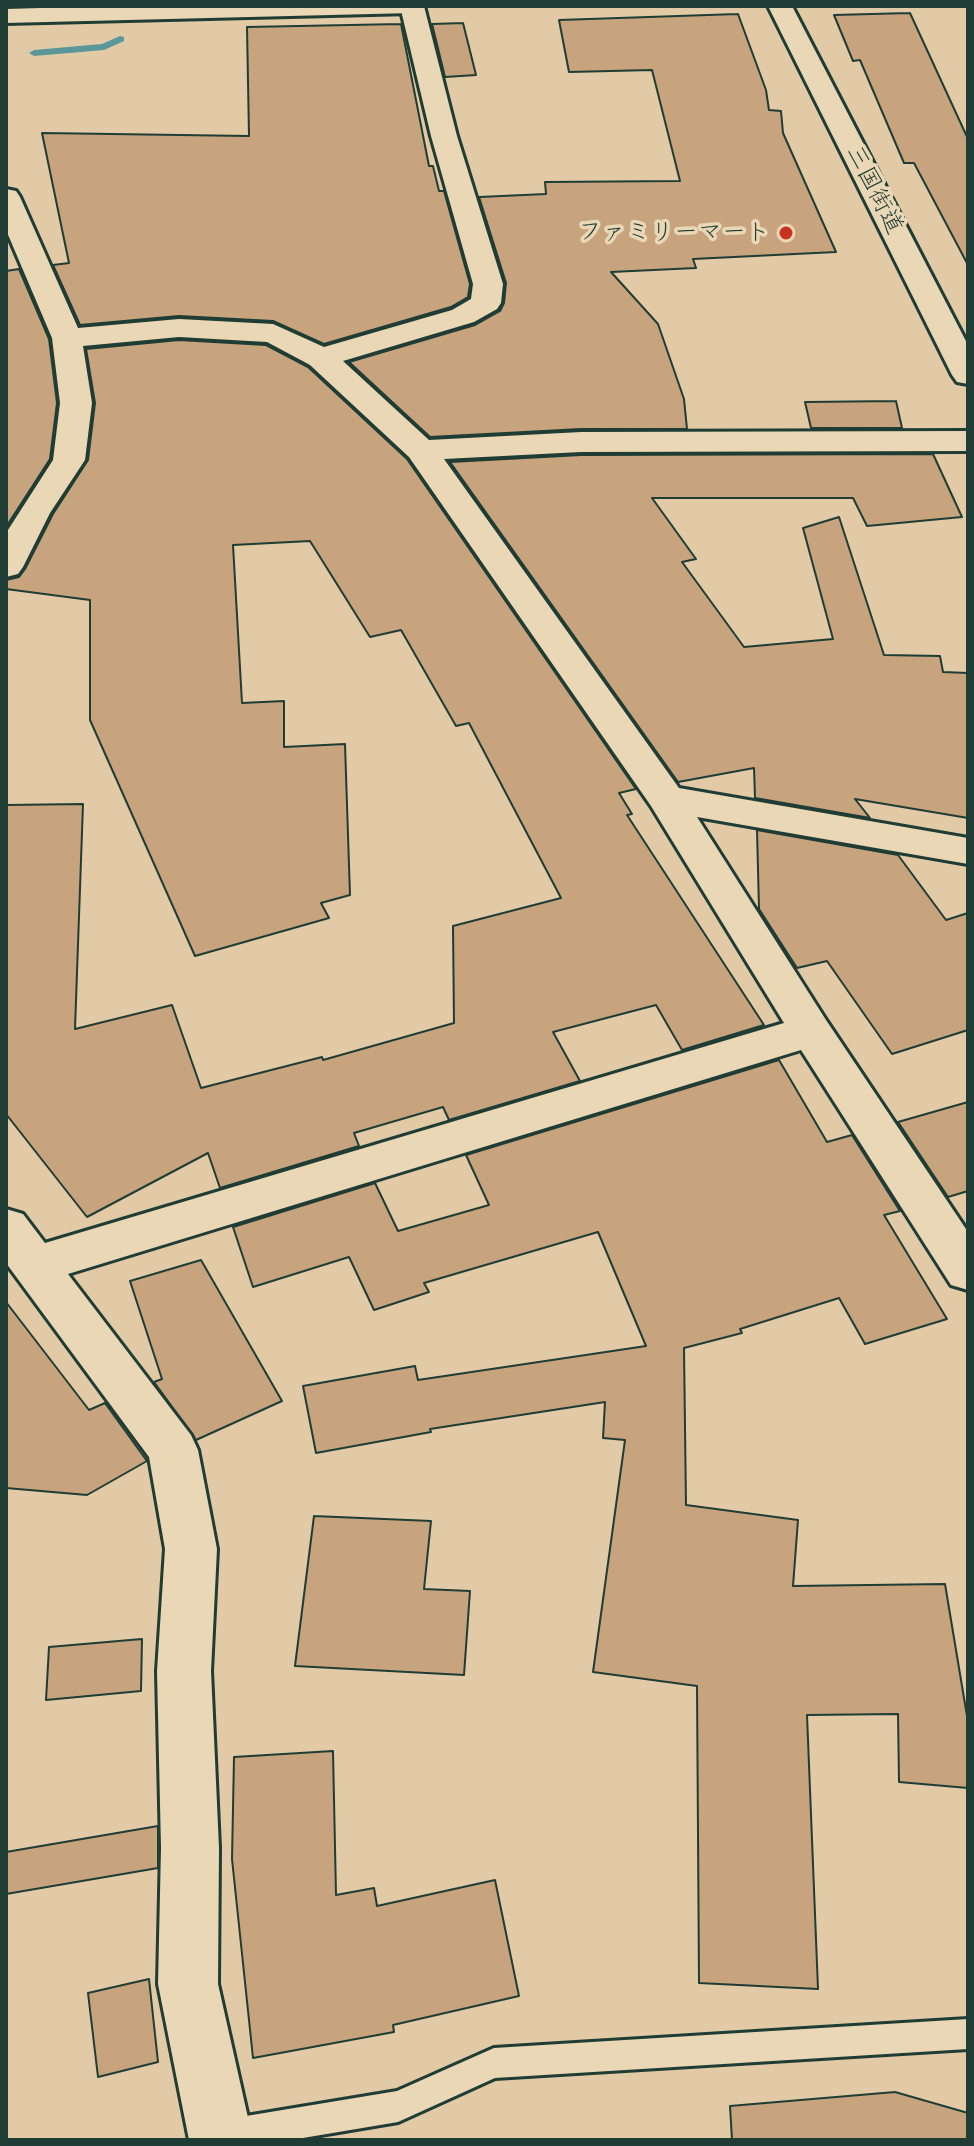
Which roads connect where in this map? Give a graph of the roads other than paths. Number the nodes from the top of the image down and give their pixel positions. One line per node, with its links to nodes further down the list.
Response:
1 (412, 6): 3 (main road); 7 (main road)
2 (780, 6): 8 (main road, 三国街道)
3 (182, 9): 4 (main road)
4 (6, 16)
5 (6, 197): 6 (main road)
6 (67, 338): 7 (main road); 11 (main road)
7 (321, 358): 10 (main road)
8 (968, 375)
9 (968, 441): 10 (main road)
10 (421, 450): 12 (main road)
11 (6, 567)
12 (666, 799): 13 (main road); 14 (main road)
13 (968, 851)
14 (811, 1031): 15 (main road); 16 (main road)
15 (21, 1246): 18 (main road)
16 (968, 1271)
17 (968, 2034): 18 (lane)
18 (221, 2138)

